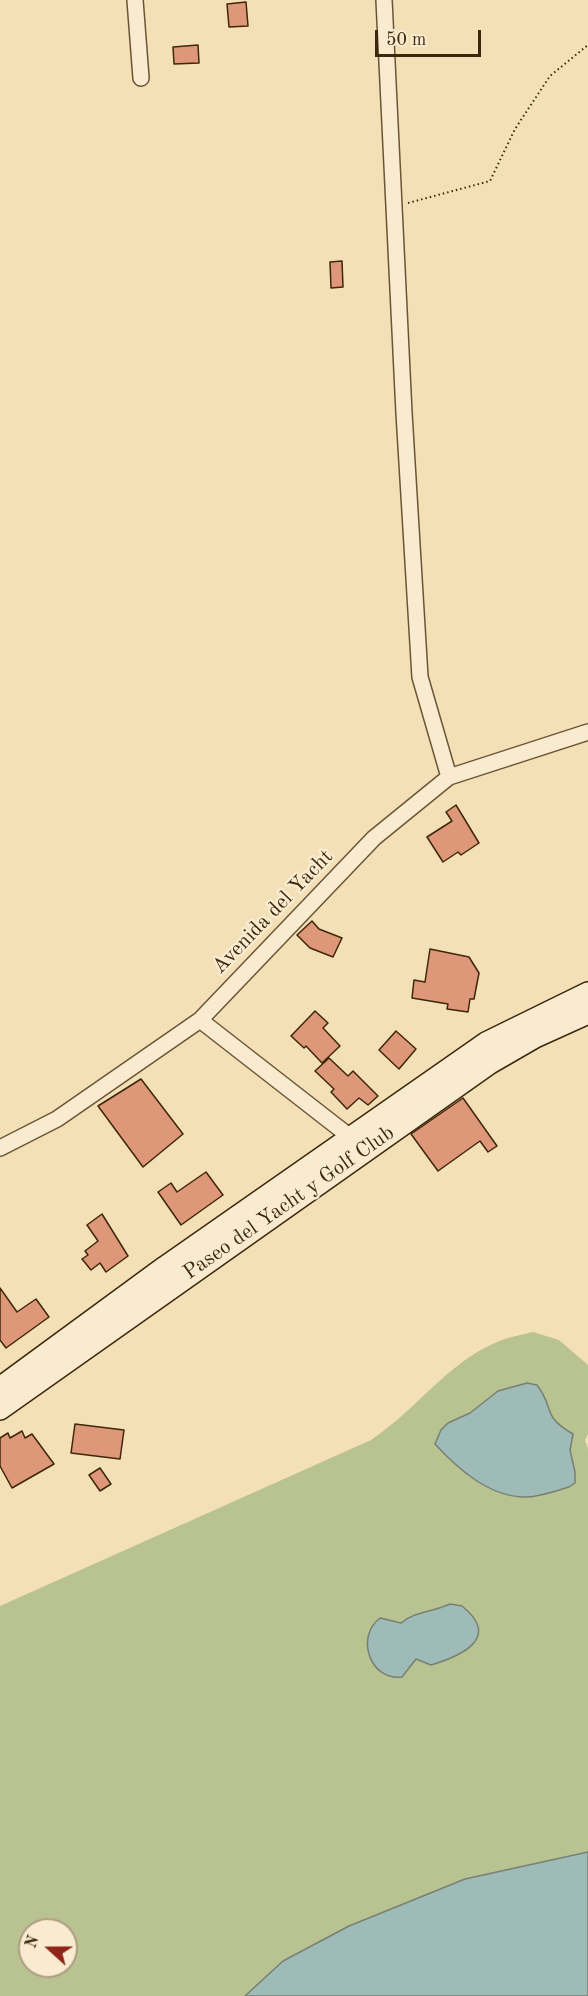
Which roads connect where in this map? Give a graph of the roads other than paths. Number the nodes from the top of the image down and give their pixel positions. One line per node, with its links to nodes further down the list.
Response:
1 (135, 0): 3 (street)
2 (384, 0): 5 (street)
3 (141, 78)
4 (588, 732): 5 (street, Avenida del Yacht)
5 (449, 777): 8 (street, Avenida del Yacht)
6 (588, 993): 9 (main road, Paseo del Yacht y Golf Club)
7 (588, 1013): 9 (main road, Paseo del Yacht y Golf Club)
8 (200, 1020): 9 (street); 10 (street, Avenida del Yacht)
9 (358, 1143): 11 (main road, Paseo del Yacht y Golf Club); 12 (main road, Paseo del Yacht y Golf Club)
10 (0, 1148)
11 (0, 1388)
12 (0, 1409)

